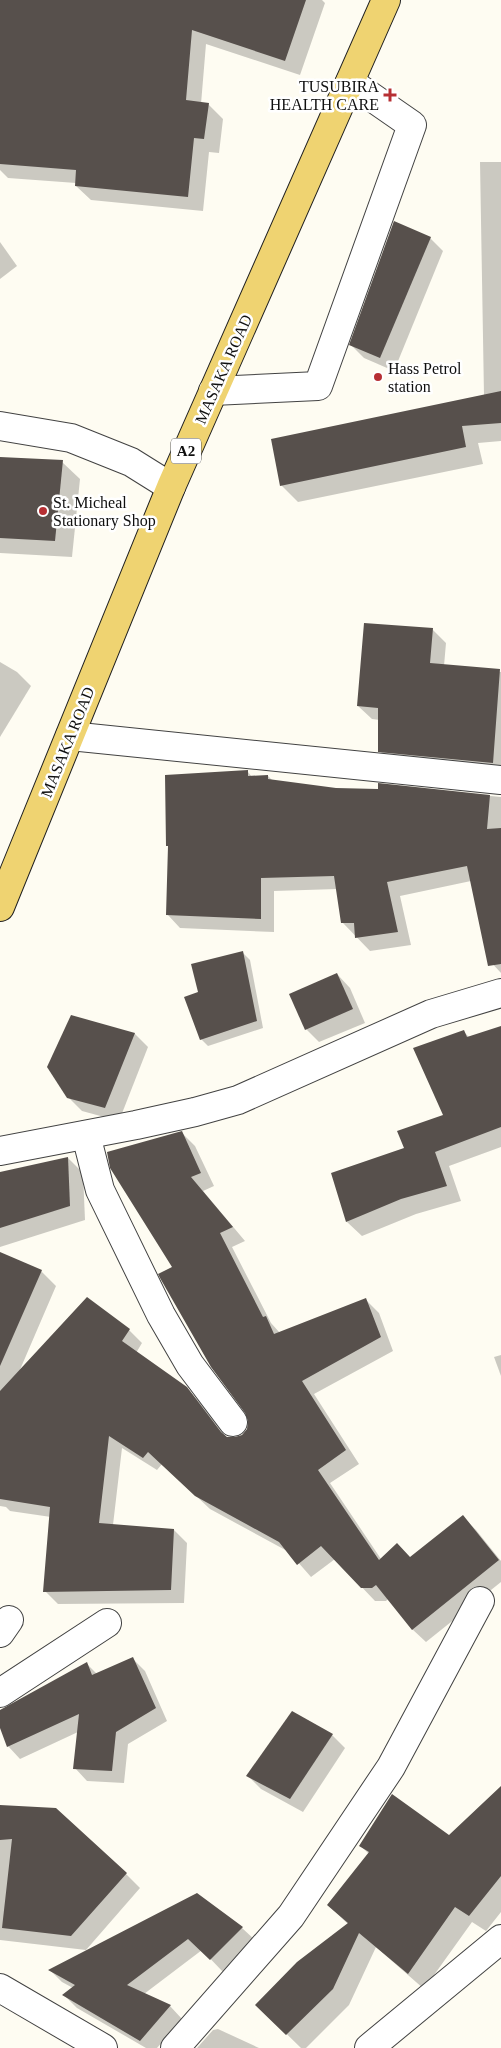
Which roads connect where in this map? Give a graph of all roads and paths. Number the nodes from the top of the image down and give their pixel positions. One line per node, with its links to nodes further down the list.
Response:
1 (386, 0): 2 (main road, MASAKA ROAD / A2)
2 (350, 82): 3 (main road, MASAKA ROAD / A2); 3 (street)
3 (213, 391): 5 (main road, MASAKA ROAD / A2)
4 (0, 426): 5 (street)
5 (170, 487): 6 (main road, MASAKA ROAD / A2)
6 (70, 736): 7 (street); 8 (main road, MASAKA ROAD / A2)
7 (501, 780)
8 (0, 907)
9 (501, 993): 10 (street)
10 (86, 1135): 11 (street); 12 (street)
11 (0, 1151)
12 (233, 1422)
13 (480, 1601): 19 (street)
14 (107, 1623): 15 (street)
15 (0, 1693)
16 (501, 1939): 20 (street)
17 (0, 1988): 18 (street)
18 (103, 2048)
19 (175, 2048)
20 (368, 2048)

